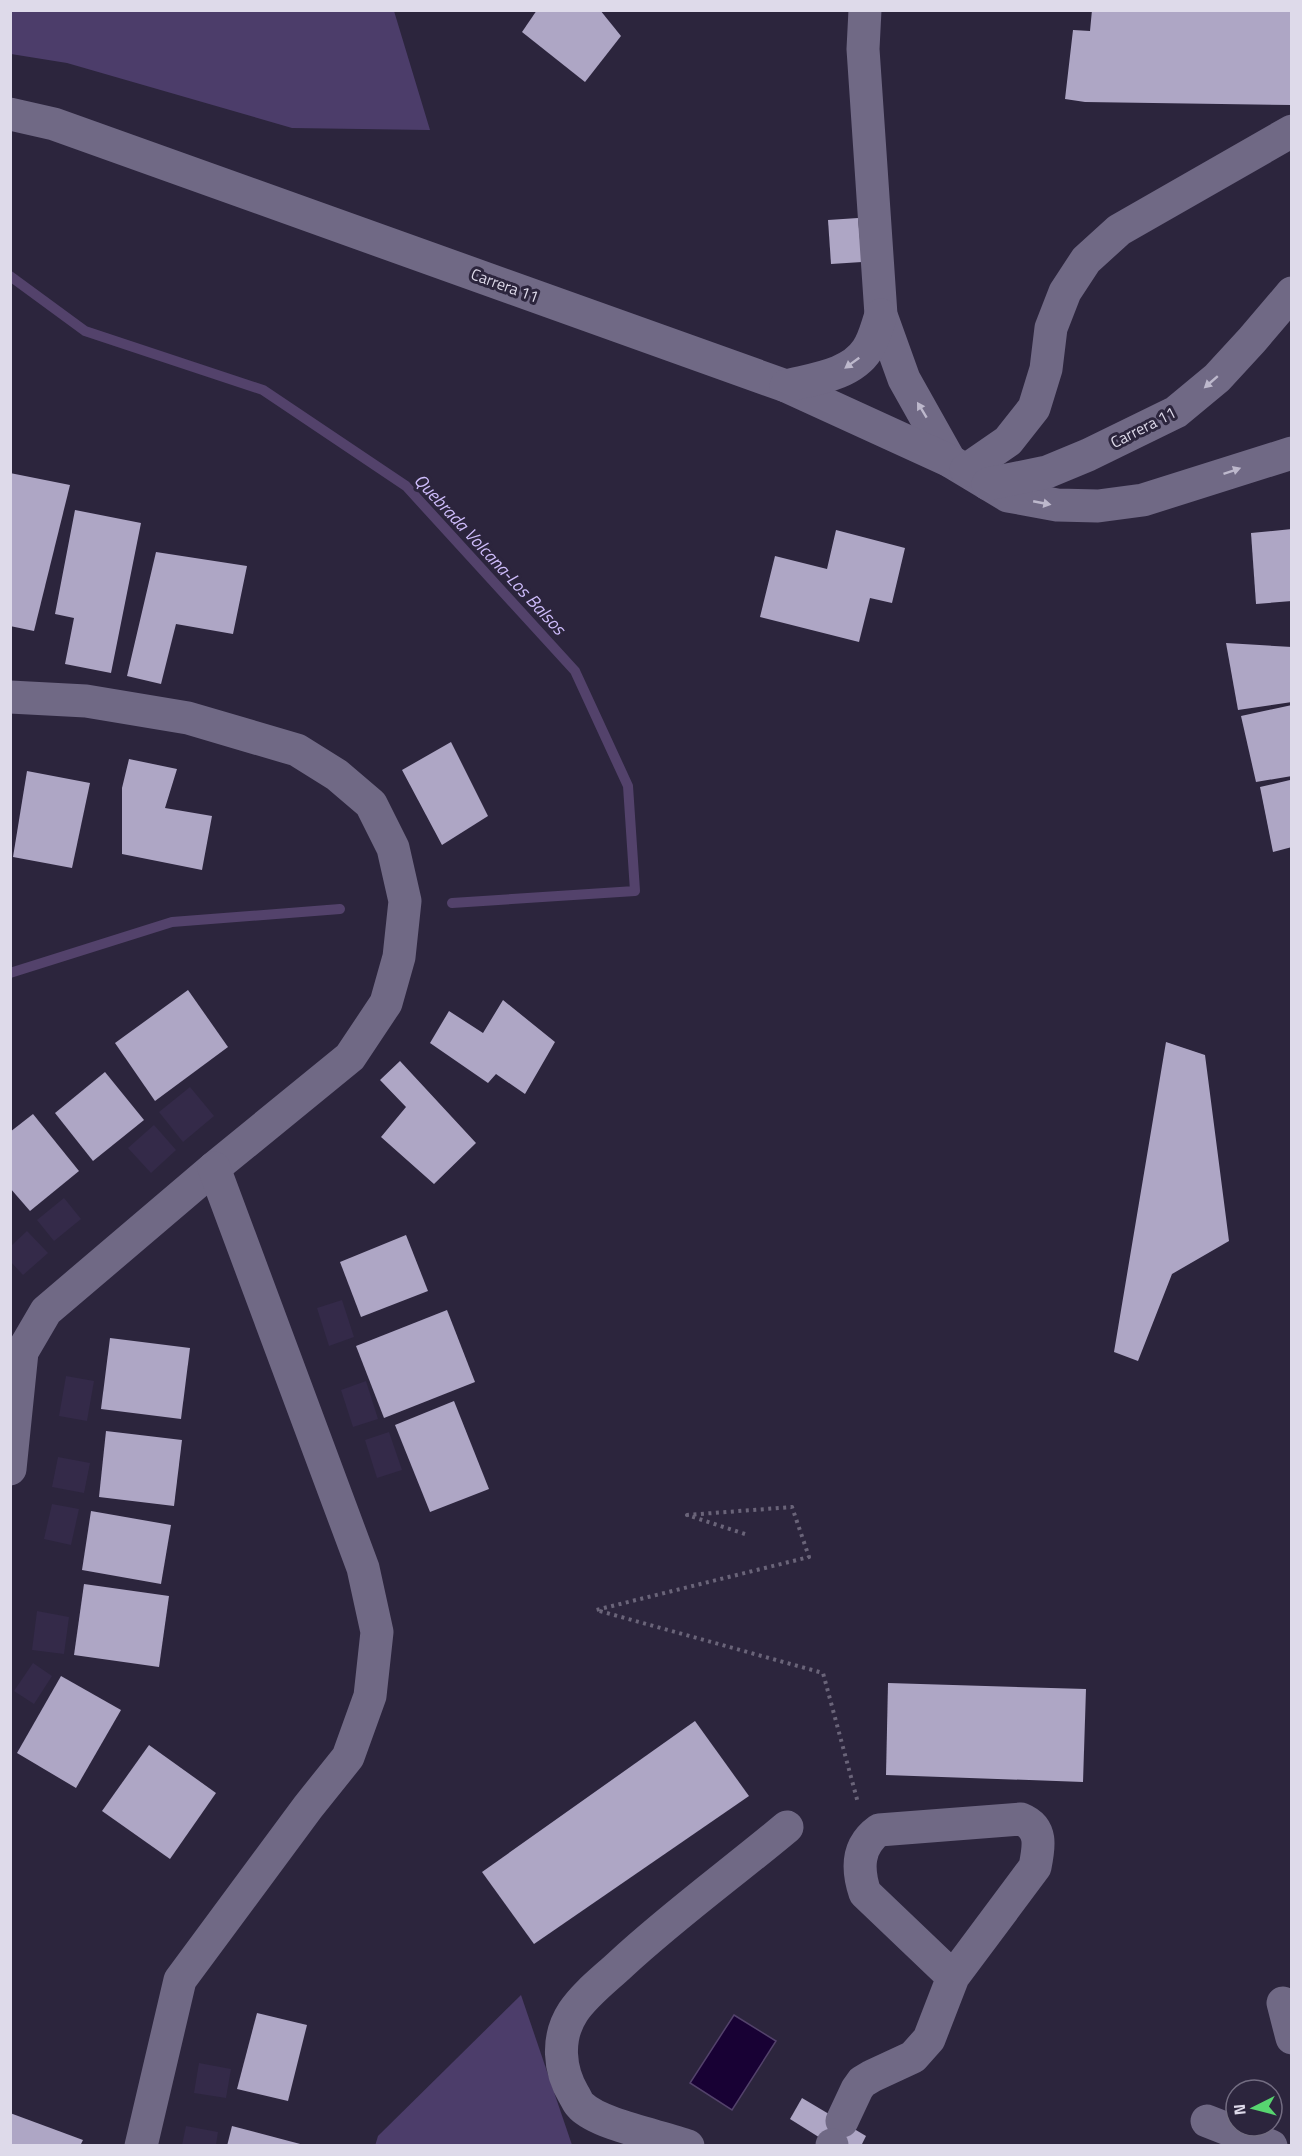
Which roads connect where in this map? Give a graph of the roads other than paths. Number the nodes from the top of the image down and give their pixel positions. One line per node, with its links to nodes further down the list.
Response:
1 (865, 10): 5 (street)
2 (10, 114): 6 (street, Carrera 11)
3 (1292, 131): 8 (street)
4 (1292, 293): 8 (street, Carrera 11, one-way to 8)
5 (881, 315): 6 (street, one-way to 6); 8 (street, one-way to 5)
6 (786, 386): 8 (street, Carrera 11)
7 (1292, 453): 8 (street, Carrera 11, one-way to 7)
8 (968, 472)
9 (10, 697): 10 (street)
10 (214, 1168): 11 (street); 19 (street)
11 (10, 1468)
12 (787, 1827): 18 (street)
13 (953, 1977): 13 (street); 17 (street)
14 (1283, 2003): 15 (street)
15 (1292, 2038)
16 (1207, 2121): 20 (street)
17 (836, 2137)
18 (678, 2142)
19 (141, 2145)
20 (1270, 2145)

